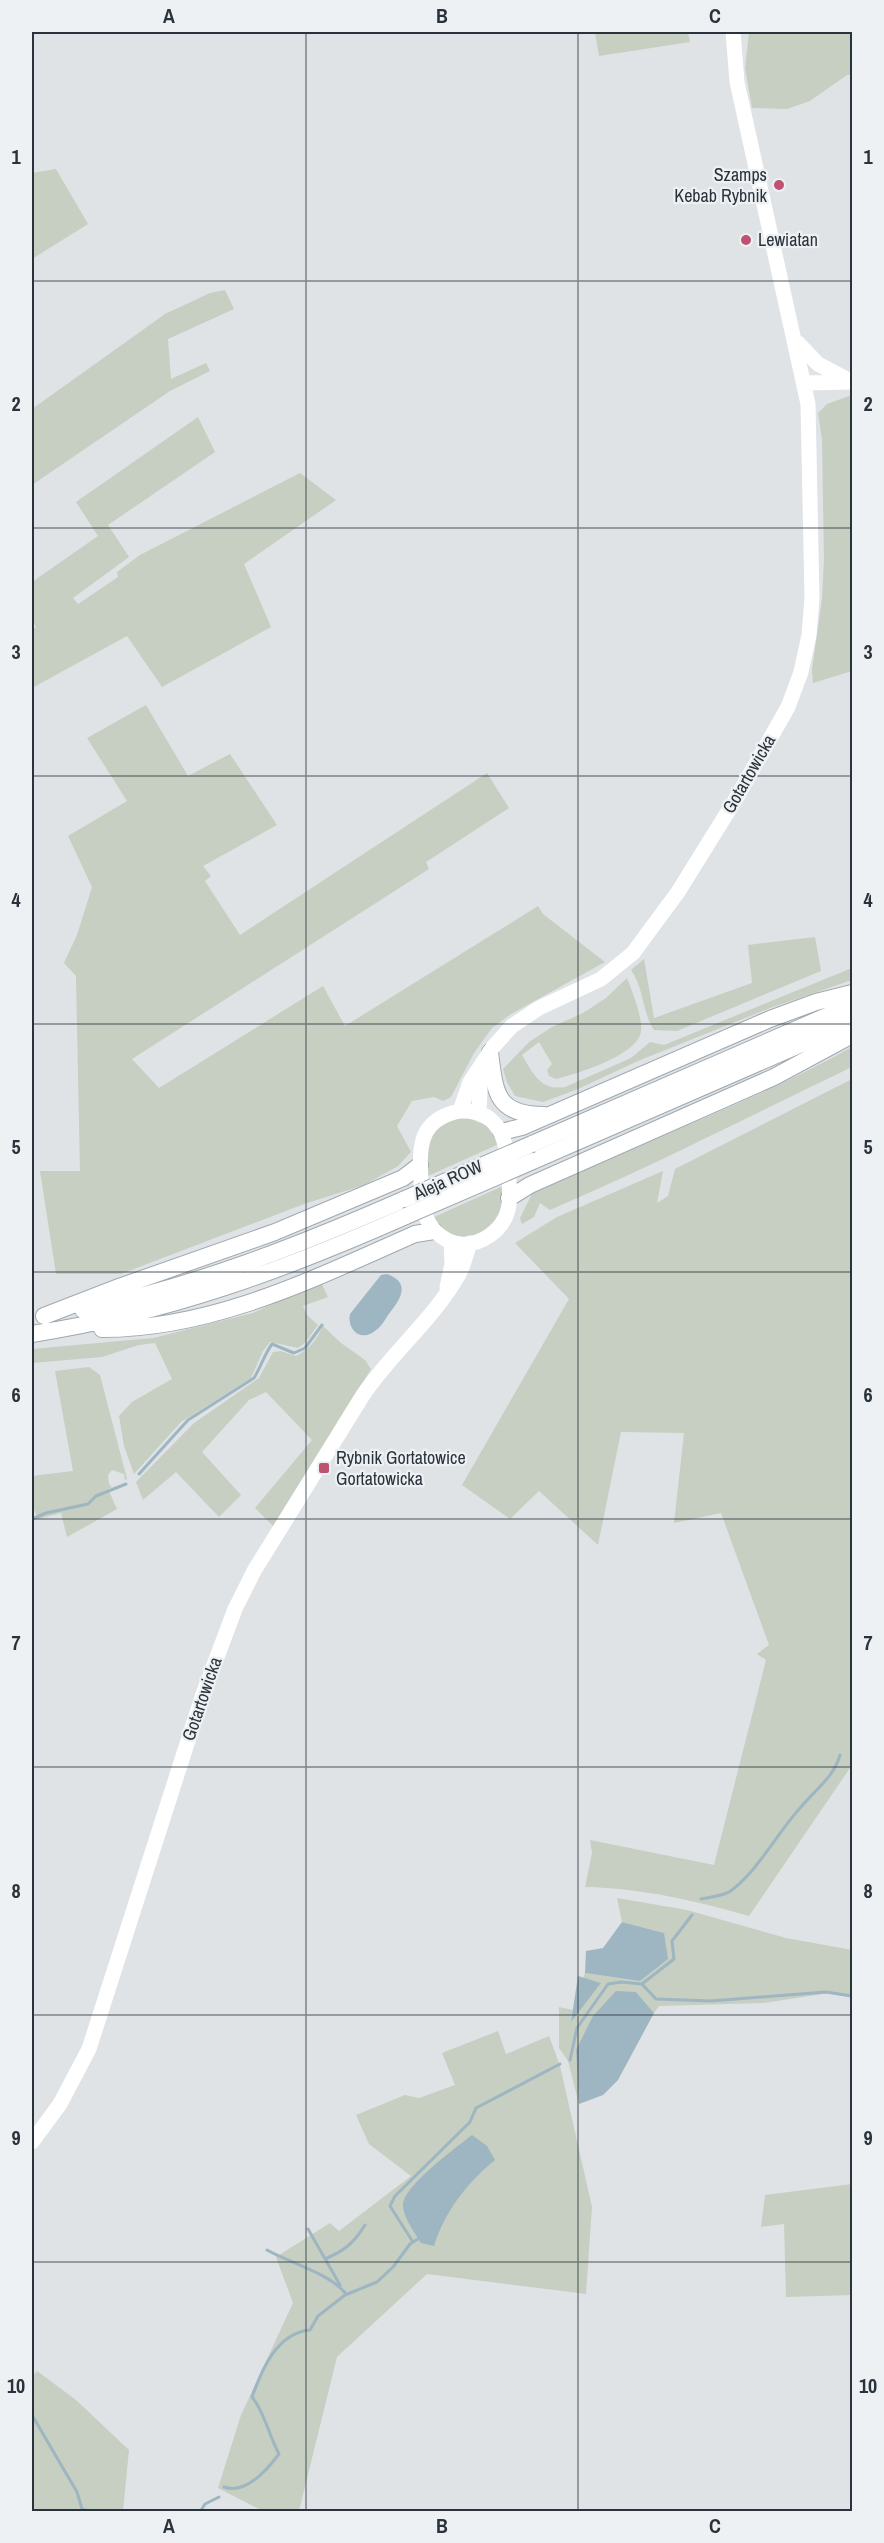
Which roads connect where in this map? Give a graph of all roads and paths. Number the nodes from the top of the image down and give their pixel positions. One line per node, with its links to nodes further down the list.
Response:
1 (733, 32): 2 (street, Gotartowicka)
2 (795, 338): 3 (street); 4 (street, Gotartowicka)
3 (825, 368): 4 (street); 5 (street)
4 (804, 379): 5 (street); 10 (street, Gotartowicka)
5 (851, 382)
6 (852, 993): 13 (main road)
7 (852, 1005): 15 (main road, Aleja ROW)
8 (852, 1022): 15 (main road, Aleja ROW)
9 (852, 1035): 17 (main road)
10 (486, 1058): 11 (street, Gotartowicka); 12 (street); 13 (main road)
11 (460, 1111): 12 (street); 16 (street)
12 (479, 1113): 14 (street)
13 (550, 1115): 14 (main road)
14 (501, 1132): 17 (street)
15 (533, 1152): 18 (main road, Aleja ROW, bridge)
16 (420, 1165): 19 (street); 23 (main road)
17 (509, 1198): 21 (street)
18 (406, 1208): 23 (main road, Aleja ROW); 24 (main road, Aleja ROW)
19 (434, 1231): 20 (street); 24 (main road)
20 (451, 1242): 21 (street); 22 (street, Gotartowicka)
21 (470, 1244): 22 (street, Gotartowicka)
22 (446, 1293): 26 (street, Gotartowicka)
23 (38, 1317)
24 (62, 1329): 25 (main road, Aleja ROW)
25 (32, 1334)
26 (32, 2142)

